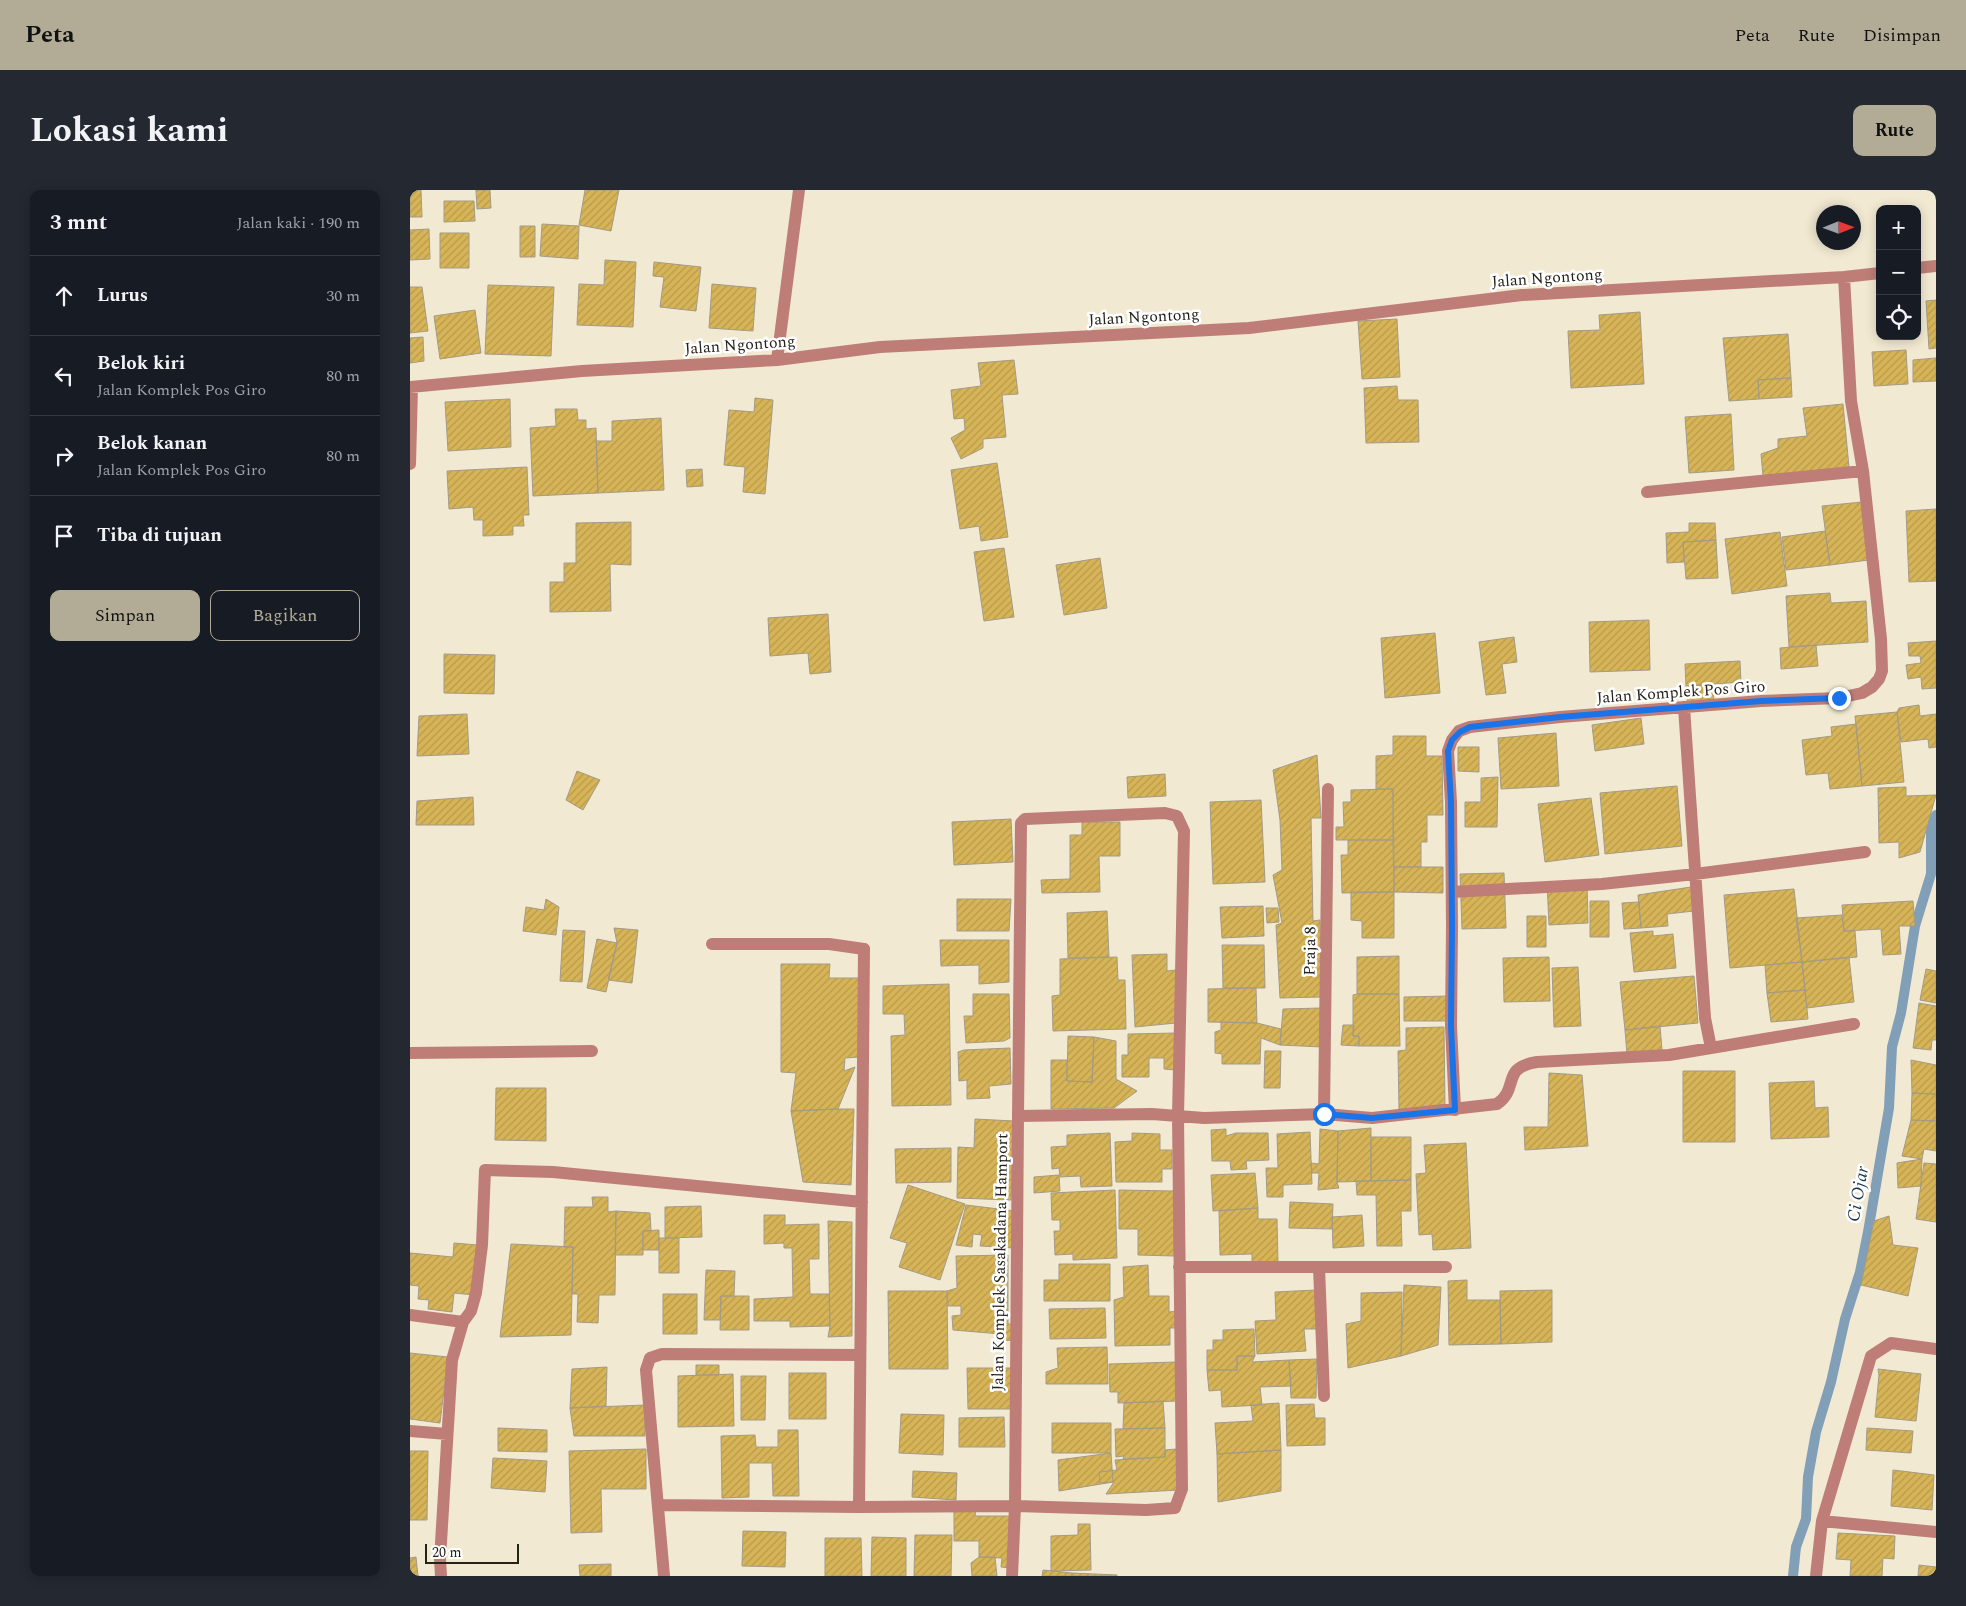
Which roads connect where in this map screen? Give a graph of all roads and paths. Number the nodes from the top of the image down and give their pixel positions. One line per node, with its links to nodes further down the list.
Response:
1 (799, 190): 6 (street)
2 (1936, 266): 3 (street)
3 (1921, 268)
4 (1876, 273): 5 (street, Jalan Ngontong)
5 (1844, 277): 6 (street, Jalan Ngontong); 9 (street, Jalan Komplek Pos Giro)
6 (777, 360): 7 (street, Jalan Ngontong)
7 (411, 387): 8 (street)
8 (410, 464)
9 (1863, 471): 10 (street); 11 (street, Jalan Komplek Pos Giro)
10 (1647, 492)
11 (1684, 707): 14 (street); 15 (street, Jalan Komplek Pos Giro)
12 (1328, 789): 22 (street, Praja 8)
13 (1865, 852): 14 (street)
14 (1695, 874): 15 (street); 18 (street)
15 (1452, 892): 21 (street, Jalan Komplek Pos Giro)
16 (712, 944): 25 (street)
17 (1854, 1024): 18 (street, Jalan Komplek Sasakadana Hamport)
18 (1711, 1048): 21 (street, Jalan Komplek Sasakadana Hamport)
19 (592, 1051): 20 (street)
20 (410, 1053)
21 (1455, 1110): 22 (street, Jalan Komplek Sasakadana Hamport)
22 (1324, 1114): 24 (street, Jalan Komplek Sasakadana Hamport)
23 (1018, 1116): 24 (street, Jalan Komplek Sasakadana Hamport); 24 (street); 37 (street, Jalan Komplek Sasakadana Hamport)
24 (1178, 1116): 26 (street)
25 (862, 1202): 30 (street); 32 (street)
26 (1179, 1267): 27 (street); 37 (street)
27 (1319, 1267): 28 (street); 33 (street)
28 (1446, 1267)
29 (410, 1315): 30 (street)
30 (463, 1322): 35 (street)
31 (1936, 1349): 39 (street)
32 (860, 1355): 36 (street); 38 (street)
33 (1324, 1396)
34 (410, 1430): 35 (street)
35 (447, 1434): 41 (street)
36 (658, 1505): 38 (street); 42 (street)
37 (1016, 1506): 38 (street); 43 (street, Jalan Komplek Sasakadana Hamport)
38 (859, 1507)
39 (1822, 1521): 40 (street); 44 (street)
40 (1936, 1532)
41 (441, 1576)
42 (664, 1576)
43 (1012, 1576)
44 (1816, 1576)

